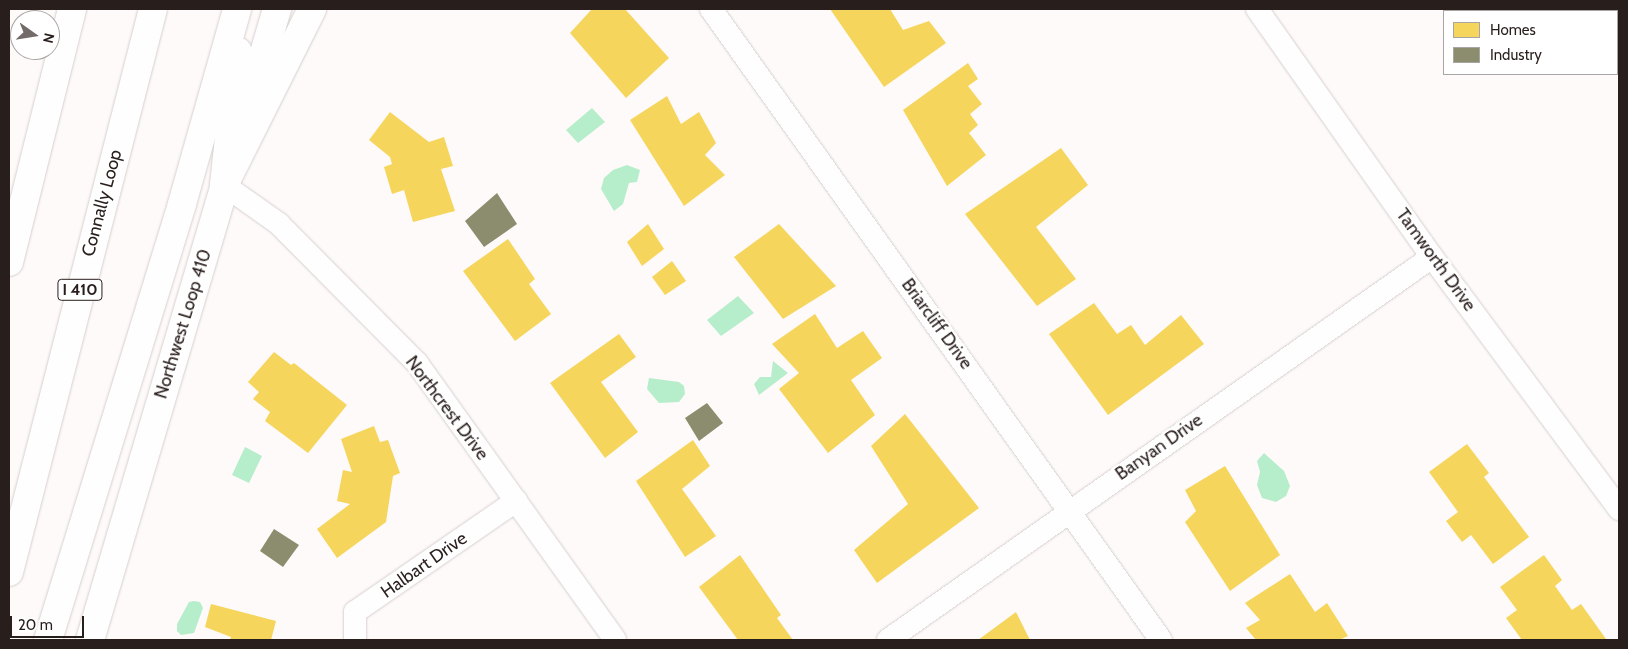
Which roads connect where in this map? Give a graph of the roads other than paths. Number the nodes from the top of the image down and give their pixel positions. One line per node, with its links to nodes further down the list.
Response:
1 (72, 9): 11 (main road)
2 (153, 9): 15 (main road, Connally Loop / I 410)
3 (237, 9): 16 (main road)
4 (242, 9): 9 (main road)
5 (277, 9): 9 (main road, Northwest Loop 410)
6 (312, 9): 9 (main road)
7 (711, 9): 14 (street, Briarcliff Drive)
8 (1257, 9): 10 (street, Tamworth Drive)
9 (224, 185): 12 (street, Northcrest Drive); 17 (main road, Northwest Loop 410)
10 (1432, 257): 13 (street, Tamworth Drive); 14 (street, Banyan Drive)
11 (9, 262)
12 (516, 501): 18 (street, Halbart Drive); 19 (street, Northcrest Drive)
13 (1619, 508)
14 (1070, 510): 20 (street, Banyan Drive); 21 (street, Briarcliff Drive)
15 (9, 572)
16 (48, 640)
17 (90, 640)
18 (355, 640)
19 (615, 640)
20 (888, 640)
21 (1161, 640)

